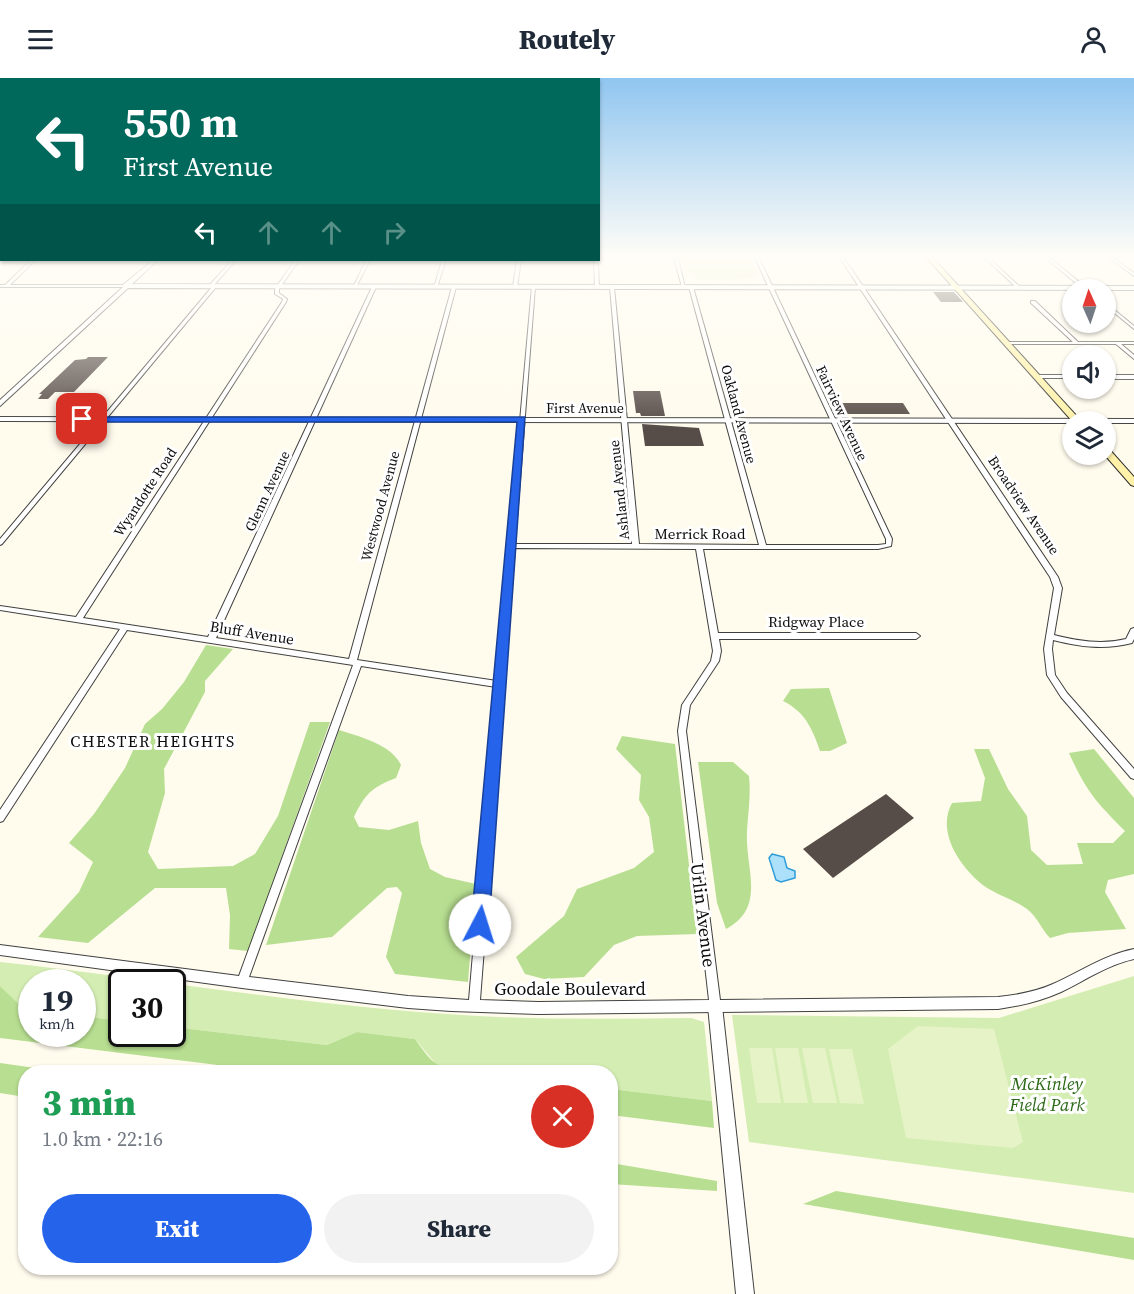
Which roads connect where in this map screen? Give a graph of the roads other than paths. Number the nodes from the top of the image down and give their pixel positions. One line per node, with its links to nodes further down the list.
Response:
1 (95, 315): 24 (street)
2 (189, 315): 27 (street)
3 (276, 315): 28 (street, Wyandotte Road)
4 (361, 315): 29 (street, Glenn Avenue)
5 (446, 315): 30 (street, Westwood Avenue)
6 (531, 315): 31 (street)
7 (615, 315): 32 (street, Ashland Avenue)
8 (696, 315): 33 (street, Oakland Avenue)
9 (783, 315): 34 (street, Fairview Avenue)
10 (881, 315): 35 (street, Broadview Avenue)
11 (981, 315): 15 (main road)
12 (1047, 315): 16 (street)
13 (1119, 315): 14 (street)
14 (1134, 327)
15 (1007, 343): 16 (street); 20 (main road)
16 (1077, 343): 17 (street)
17 (1117, 343): 18 (street); 19 (street)
18 (1134, 343)
19 (1134, 358)
20 (1037, 377): 21 (street); 25 (main road)
21 (1062, 377)
22 (1116, 377): 23 (street)
23 (1134, 377)
24 (0, 404)
25 (1068, 411)
26 (0, 419): 27 (street, First Avenue)
27 (104, 419): 28 (street, First Avenue); 42 (street)
28 (208, 419): 29 (street, First Avenue); 49 (street, Wyandotte Road)
29 (313, 419): 30 (street, First Avenue); 55 (street, Glenn Avenue)
30 (417, 419): 31 (street, First Avenue); 56 (street, Westwood Avenue)
31 (522, 419): 32 (street, First Avenue); 44 (street)
32 (624, 420): 33 (street, First Avenue); 45 (street, Ashland Avenue)
33 (728, 420): 34 (street, First Avenue); 47 (street, Oakland Avenue)
34 (832, 420): 35 (street, First Avenue); 43 (street, Fairview Avenue)
35 (951, 420): 36 (street, First Avenue); 54 (street, Broadview Avenue)
36 (1062, 421)
37 (1116, 421): 38 (street, First Avenue)
38 (1134, 421)
39 (1116, 461): 40 (main road)
40 (1130, 474): 41 (main road)
41 (1134, 483)
42 (0, 543)
43 (889, 545): 47 (street, Merrick Road)
44 (512, 546): 45 (street, Merrick Road); 57 (street)
45 (636, 547): 46 (street, Merrick Road)
46 (699, 547): 47 (street, Merrick Road); 52 (street, Urlin Avenue)
47 (763, 547)
48 (0, 608): 49 (street, Bluff Avenue)
49 (78, 620): 50 (street, Bluff Avenue)
50 (125, 627): 55 (street, Bluff Avenue); 59 (street)
51 (1134, 631): 54 (street)
52 (716, 636): 53 (street, Ridgway Place); 64 (street, Urlin Avenue)
53 (916, 636)
54 (1051, 637): 58 (street, Broadview Avenue)
55 (211, 640): 56 (street, Bluff Avenue)
56 (355, 663): 57 (street, Bluff Avenue); 62 (street, Westwood Avenue)
57 (500, 685): 63 (street)
58 (1134, 775)
59 (0, 818)
60 (0, 950): 62 (street, Goodale Boulevard)
61 (1134, 954): 64 (street, Goodale Boulevard)
62 (242, 982): 63 (street, Goodale Boulevard)
63 (474, 1006): 64 (street, Goodale Boulevard)
64 (716, 1006): 65 (street, Urlin Avenue)
65 (745, 1294)

